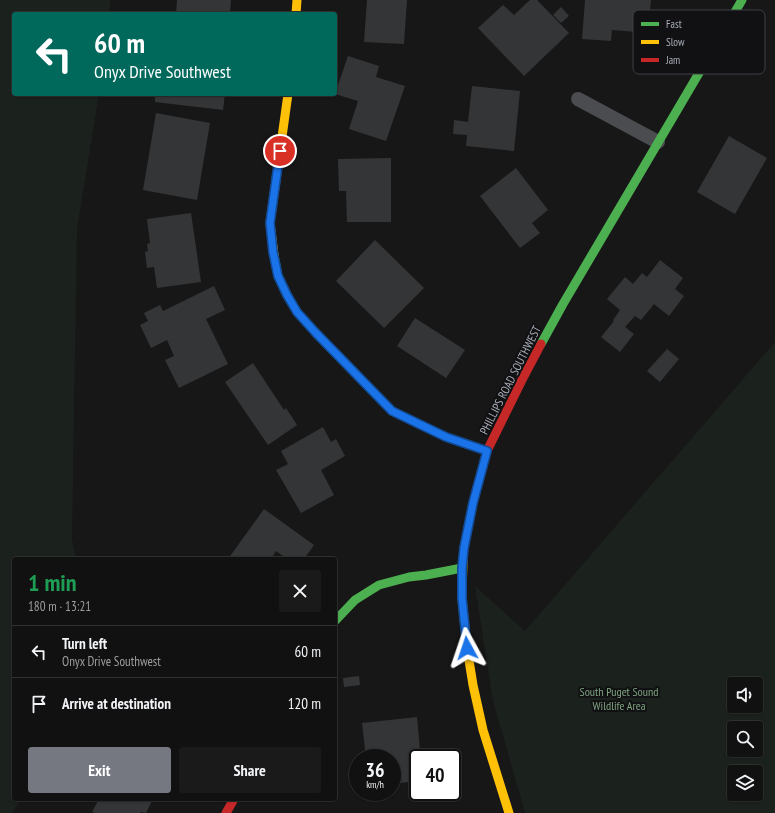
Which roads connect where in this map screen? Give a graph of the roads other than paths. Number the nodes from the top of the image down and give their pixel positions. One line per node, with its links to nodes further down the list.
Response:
1 (297, 0): 4 (street)
2 (742, 0): 3 (street, PHILLIPS ROAD SOUTHWEST)
3 (736, 10)
4 (296, 12)
5 (698, 74): 8 (street, PHILLIPS ROAD SOUTHWEST)
6 (288, 96): 9 (street)
7 (578, 99): 8 (lane)
8 (658, 142): 9 (street, PHILLIPS ROAD SOUTHWEST)
9 (487, 451): 10 (street, PHILLIPS ROAD SOUTHWEST)
10 (462, 568): 11 (street); 14 (street, PHILLIPS ROAD SOUTHWEST)
11 (337, 619)
12 (233, 801): 13 (street)
13 (226, 813)
14 (509, 813)

